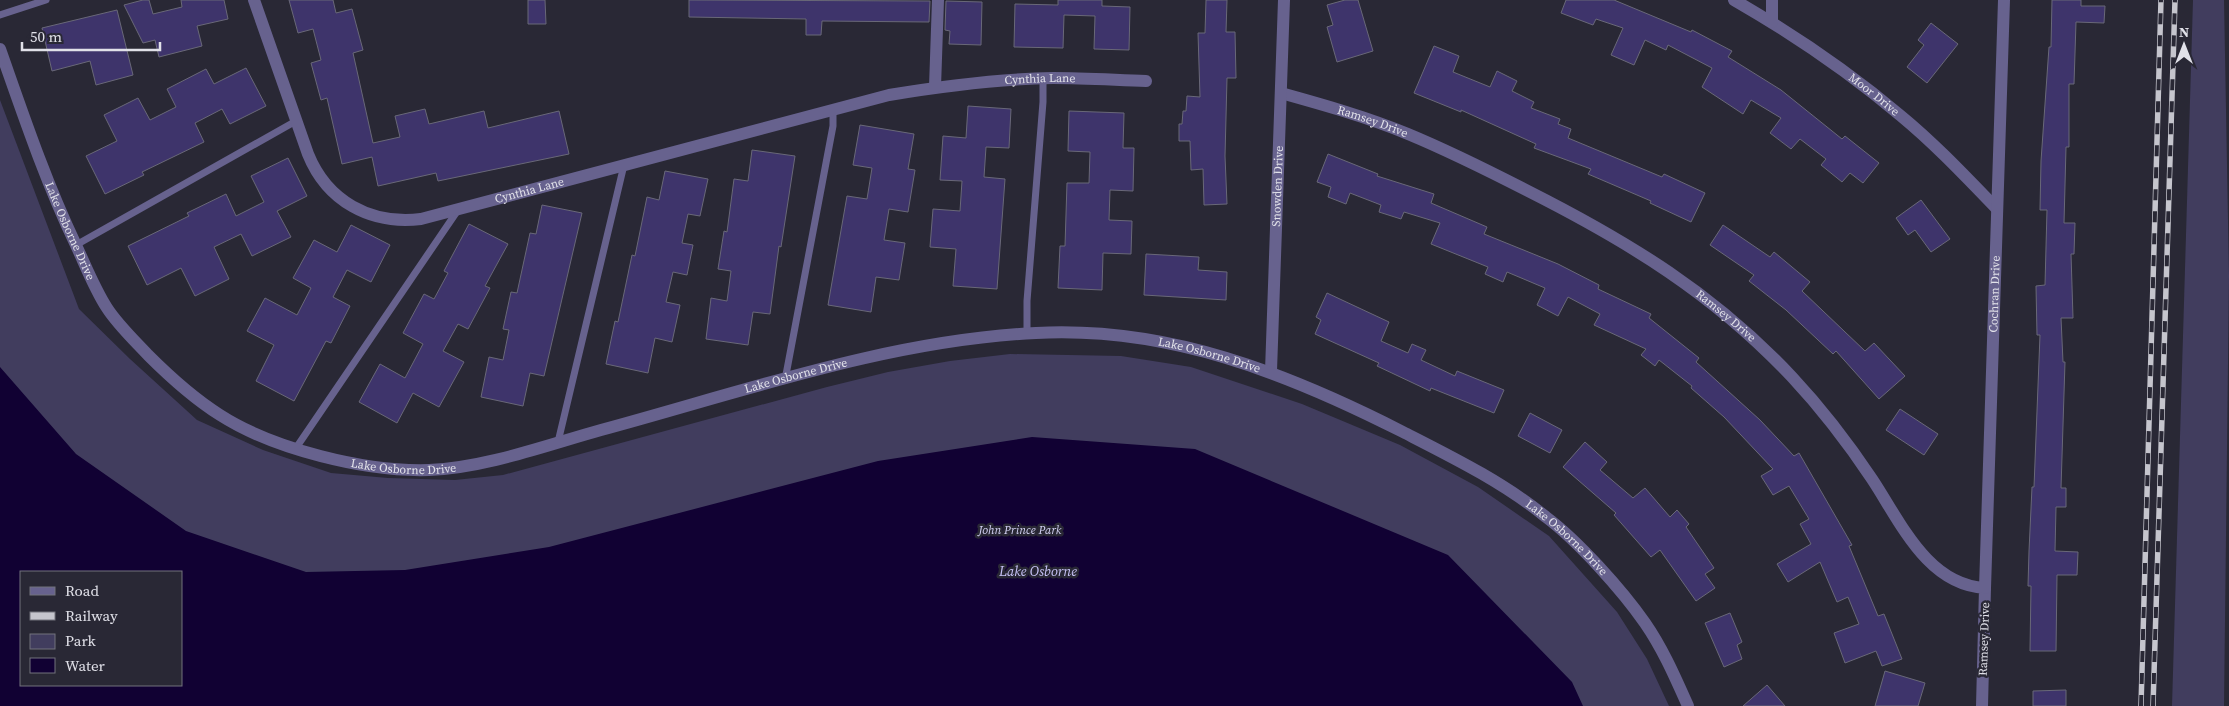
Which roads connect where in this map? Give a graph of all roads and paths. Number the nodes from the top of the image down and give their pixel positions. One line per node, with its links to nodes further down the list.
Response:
1 (46, 0): 8 (lane)
2 (254, 0): 16 (street, Cynthia Lane)
3 (938, 0): 13 (street)
4 (1284, 0): 14 (street, Snowden Drive)
5 (1734, 0): 9 (street, Moor Drive)
6 (1772, 0): 9 (street)
7 (2004, 0): 19 (street, Cochran Drive)
8 (0, 15)
9 (1772, 22): 19 (street, Moor Drive)
10 (0, 49): 20 (street, Lake Osborne Drive)
11 (1043, 79): 12 (street, Cynthia Lane); 13 (street, Cynthia Lane); 21 (lane)
12 (1146, 81)
13 (935, 87): 15 (street, Cynthia Lane)
14 (1281, 93): 22 (street, Snowden Drive); 26 (street, Ramsey Drive)
15 (833, 110): 17 (street, Cynthia Lane); 23 (lane)
16 (296, 121): 18 (street, Cynthia Lane); 20 (lane)
17 (624, 165): 18 (street, Cynthia Lane); 24 (lane)
18 (458, 209): 25 (lane)
19 (1997, 209): 26 (street, Cochran Drive)
20 (76, 245): 25 (street, Lake Osborne Drive)
21 (1027, 334): 22 (street, Lake Osborne Drive); 23 (street, Lake Osborne Drive)
22 (1271, 371): 27 (street, Lake Osborne Drive)
23 (784, 380): 24 (street, Lake Osborne Drive)
24 (558, 442): 25 (street, Lake Osborne Drive)
25 (296, 448)
26 (1985, 588): 28 (street, Ramsey Drive)
27 (1688, 706)
28 (1982, 706)

